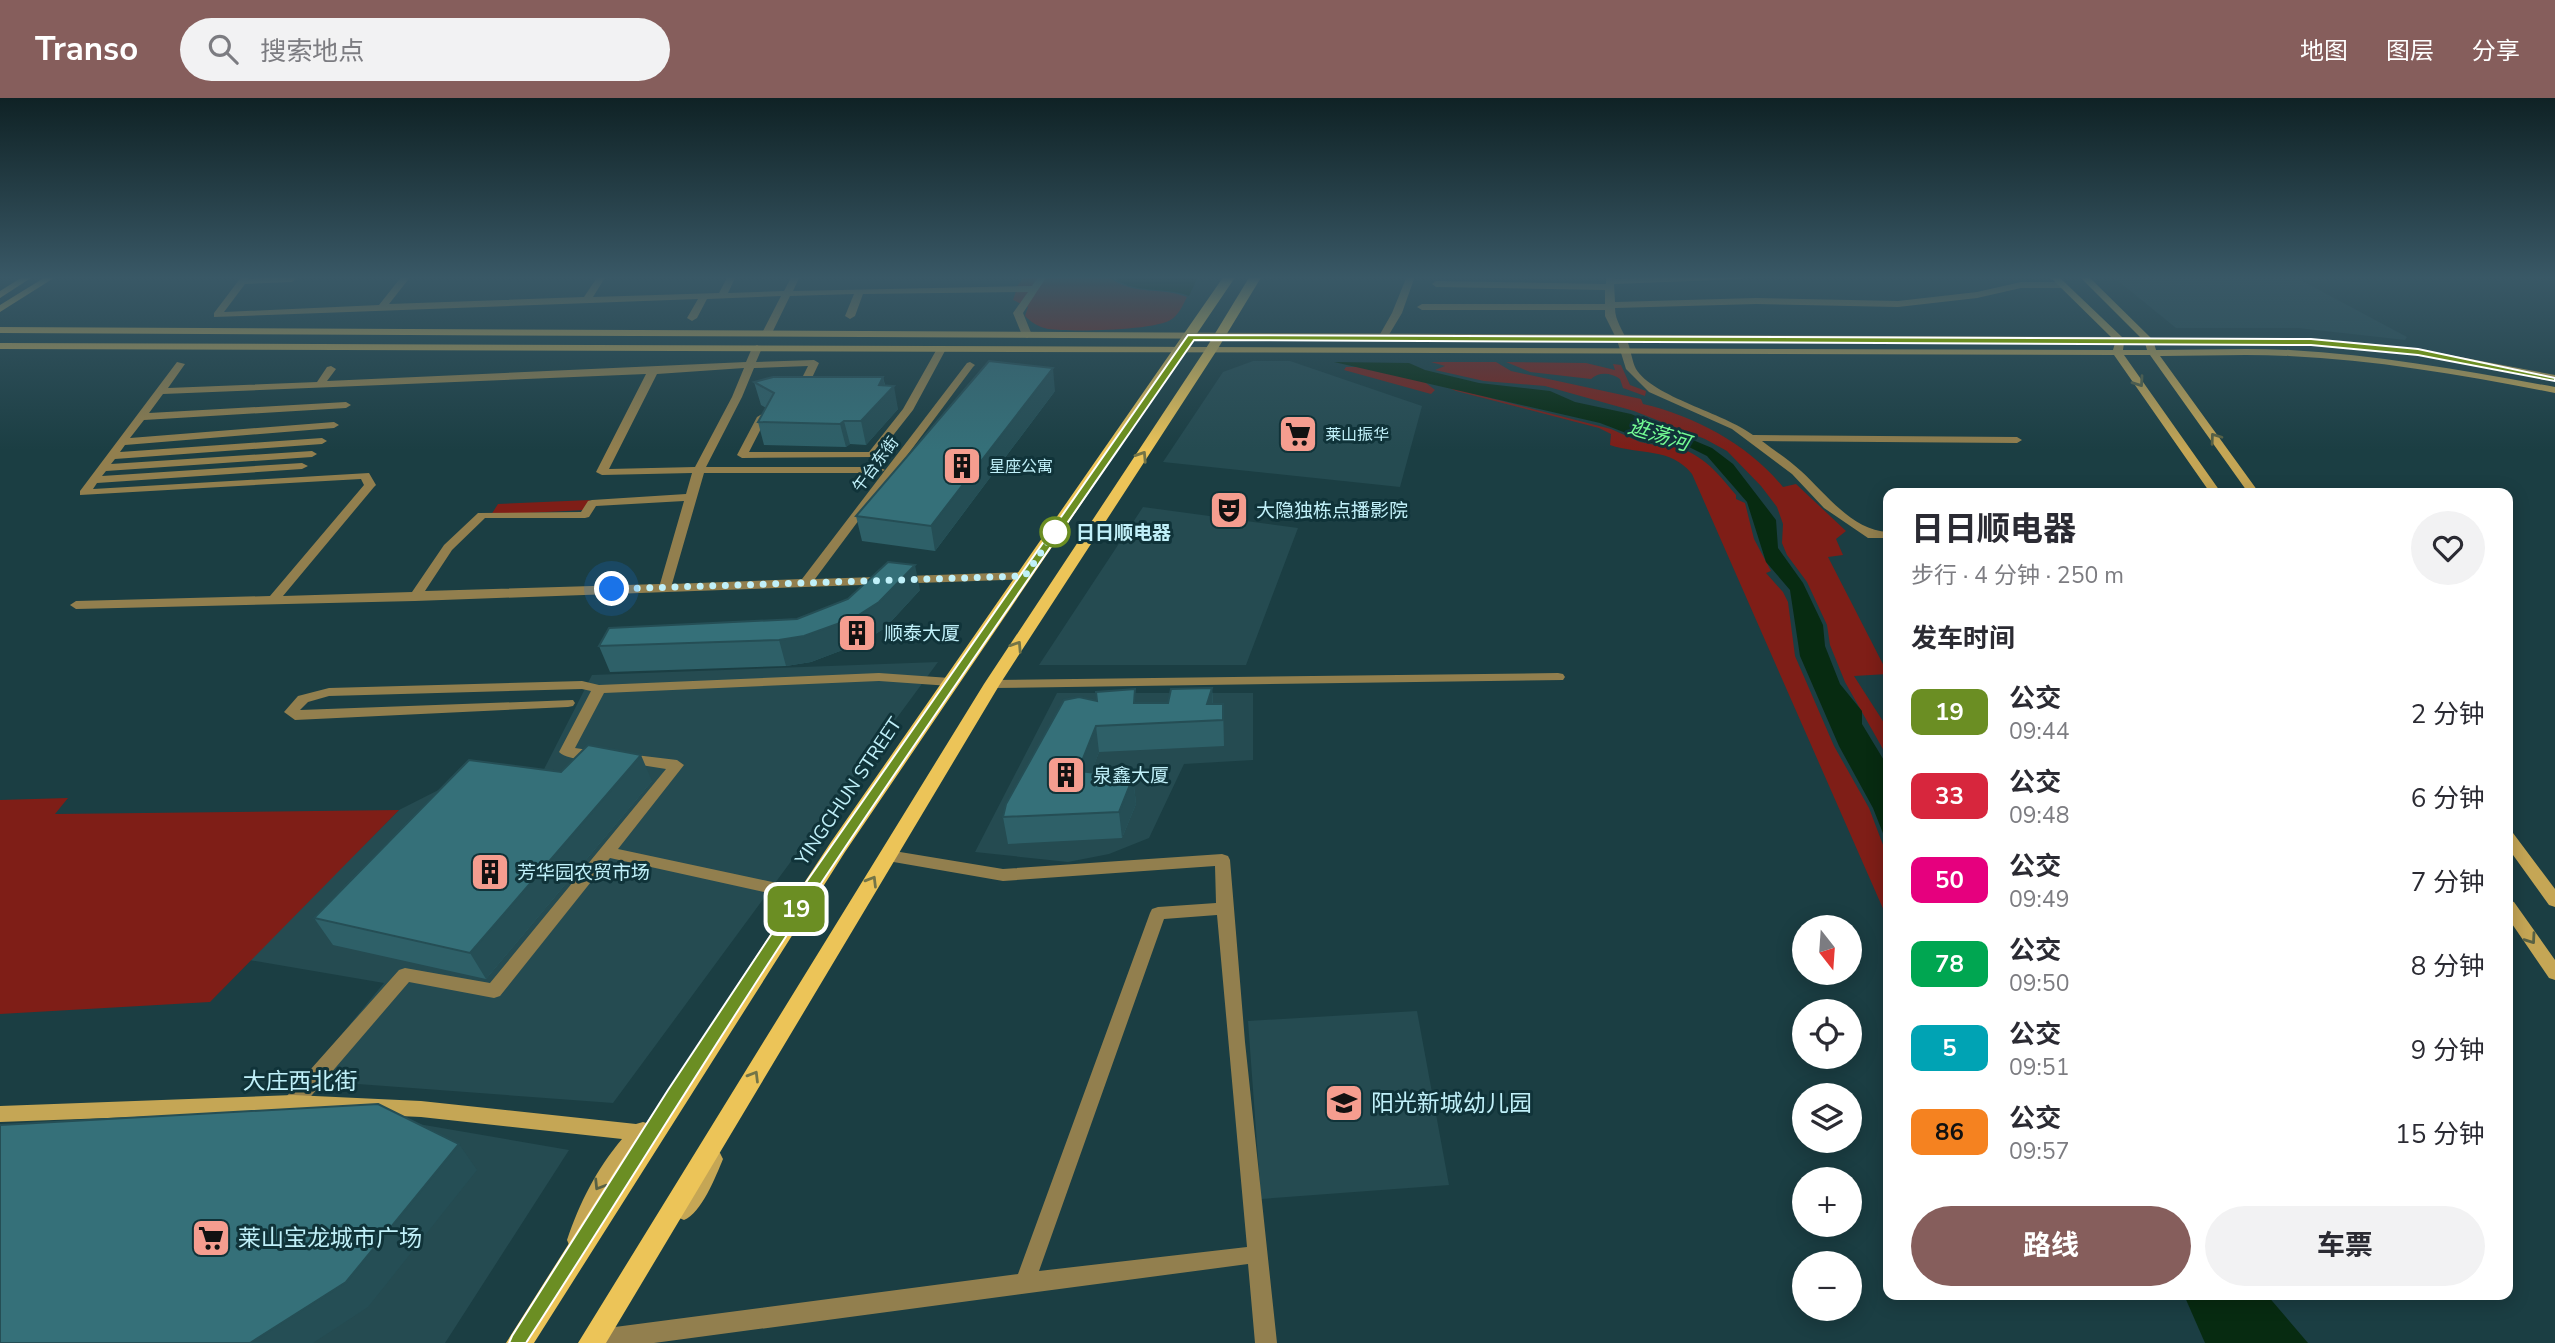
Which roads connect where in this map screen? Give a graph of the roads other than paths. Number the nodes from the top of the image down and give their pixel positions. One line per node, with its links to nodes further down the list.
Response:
1 (18, 334): 15 (street)
2 (910, 334): 8 (street)
3 (1193, 334): 12 (main road, YINGCHUN STREET)
4 (1220, 334): 13 (main road)
5 (1619, 334): 10 (street)
6 (2108, 334): 16 (street)
7 (2142, 334): 11 (street)
8 (1027, 335): 12 (street)
9 (1384, 336): 10 (street); 13 (street)
10 (1622, 340): 16 (street); 20 (street)
11 (2149, 341): 16 (street); 19 (street); 26 (street)
12 (1187, 343): 13 (street); 13 (street); 18 (street); 54 (main road, YINGCHUN STREET)
13 (1215, 343): 20 (street); 62 (main road, one-way to 13)
14 (0, 345): 15 (street)
15 (39, 345): 17 (street)
16 (2119, 346): 19 (street); 20 (street); 48 (street, one-way to 48)
17 (757, 348): 18 (street); 22 (street)
18 (941, 349): 34 (street)
19 (2152, 352): 31 (street); 49 (street, one-way to 19)
20 (1626, 353): 36 (street)
21 (180, 364): 30 (street)
22 (750, 365): 25 (street); 27 (street); 44 (street)
23 (970, 365): 55 (street, 午台东街)
24 (331, 369): 29 (street)
25 (653, 371): 28 (street); 44 (street)
26 (2555, 378)
27 (805, 382)
28 (356, 383): 29 (street); 32 (street)
29 (320, 384): 30 (street)
30 (162, 390): 33 (street)
31 (2555, 390)
32 (346, 405): 33 (street); 35 (street)
33 (142, 416): 39 (street)
34 (762, 417)
35 (334, 425): 38 (street); 39 (street)
36 (1753, 438): 37 (street); 52 (street)
37 (2017, 440)
38 (322, 441): 40 (street); 41 (street)
39 (124, 442): 41 (street)
40 (312, 454): 42 (street); 43 (street)
41 (114, 456): 43 (street)
42 (302, 466): 46 (street); 47 (street)
43 (105, 468): 47 (street)
44 (699, 470): 45 (street); 50 (street)
45 (879, 470)
46 (293, 478): 47 (street); 58 (street)
47 (96, 480)
48 (2213, 488)
49 (2251, 488)
50 (691, 497): 56 (street); 57 (street)
51 (1883, 535): 52 (street)
52 (1872, 536): 53 (street)
53 (1883, 540)
54 (1025, 576): 55 (street); 61 (main road, YINGCHUN STREET)
55 (806, 582): 56 (street)
56 (665, 587): 57 (street)
57 (415, 597): 58 (street)
58 (273, 600): 59 (street)
59 (76, 605)
60 (1558, 677): 62 (street)
61 (950, 682): 63 (street); 68 (main road, YINGCHUN STREET)
62 (992, 684): 67 (main road)
63 (599, 689): 64 (street); 66 (street)
64 (568, 703)
65 (2513, 844): 69 (street)
66 (607, 852): 68 (street); 74 (street)
67 (888, 856): 75 (main road, one-way to 67); 84 (street)
68 (805, 895): 73 (main road, YINGCHUN STREET)
69 (2555, 901)
70 (1217, 909): 81 (street)
71 (2513, 913): 72 (street, one-way to 72)
72 (2555, 973)
73 (674, 1095): 77 (street); 79 (main road, YINGCHUN STREET)
74 (293, 1103): 76 (street, 大庄西北街); 77 (street, 大庄西北街)
75 (735, 1107): 80 (street)
76 (0, 1114)
77 (639, 1133): 79 (street, one-way to 79)
78 (1245, 1256): 81 (street)
79 (571, 1261): 83 (main road, YINGCHUN STREET)
80 (636, 1268): 82 (main road)
81 (1025, 1283): 82 (street)
82 (592, 1342)
83 (519, 1343)
84 (1266, 1343)

